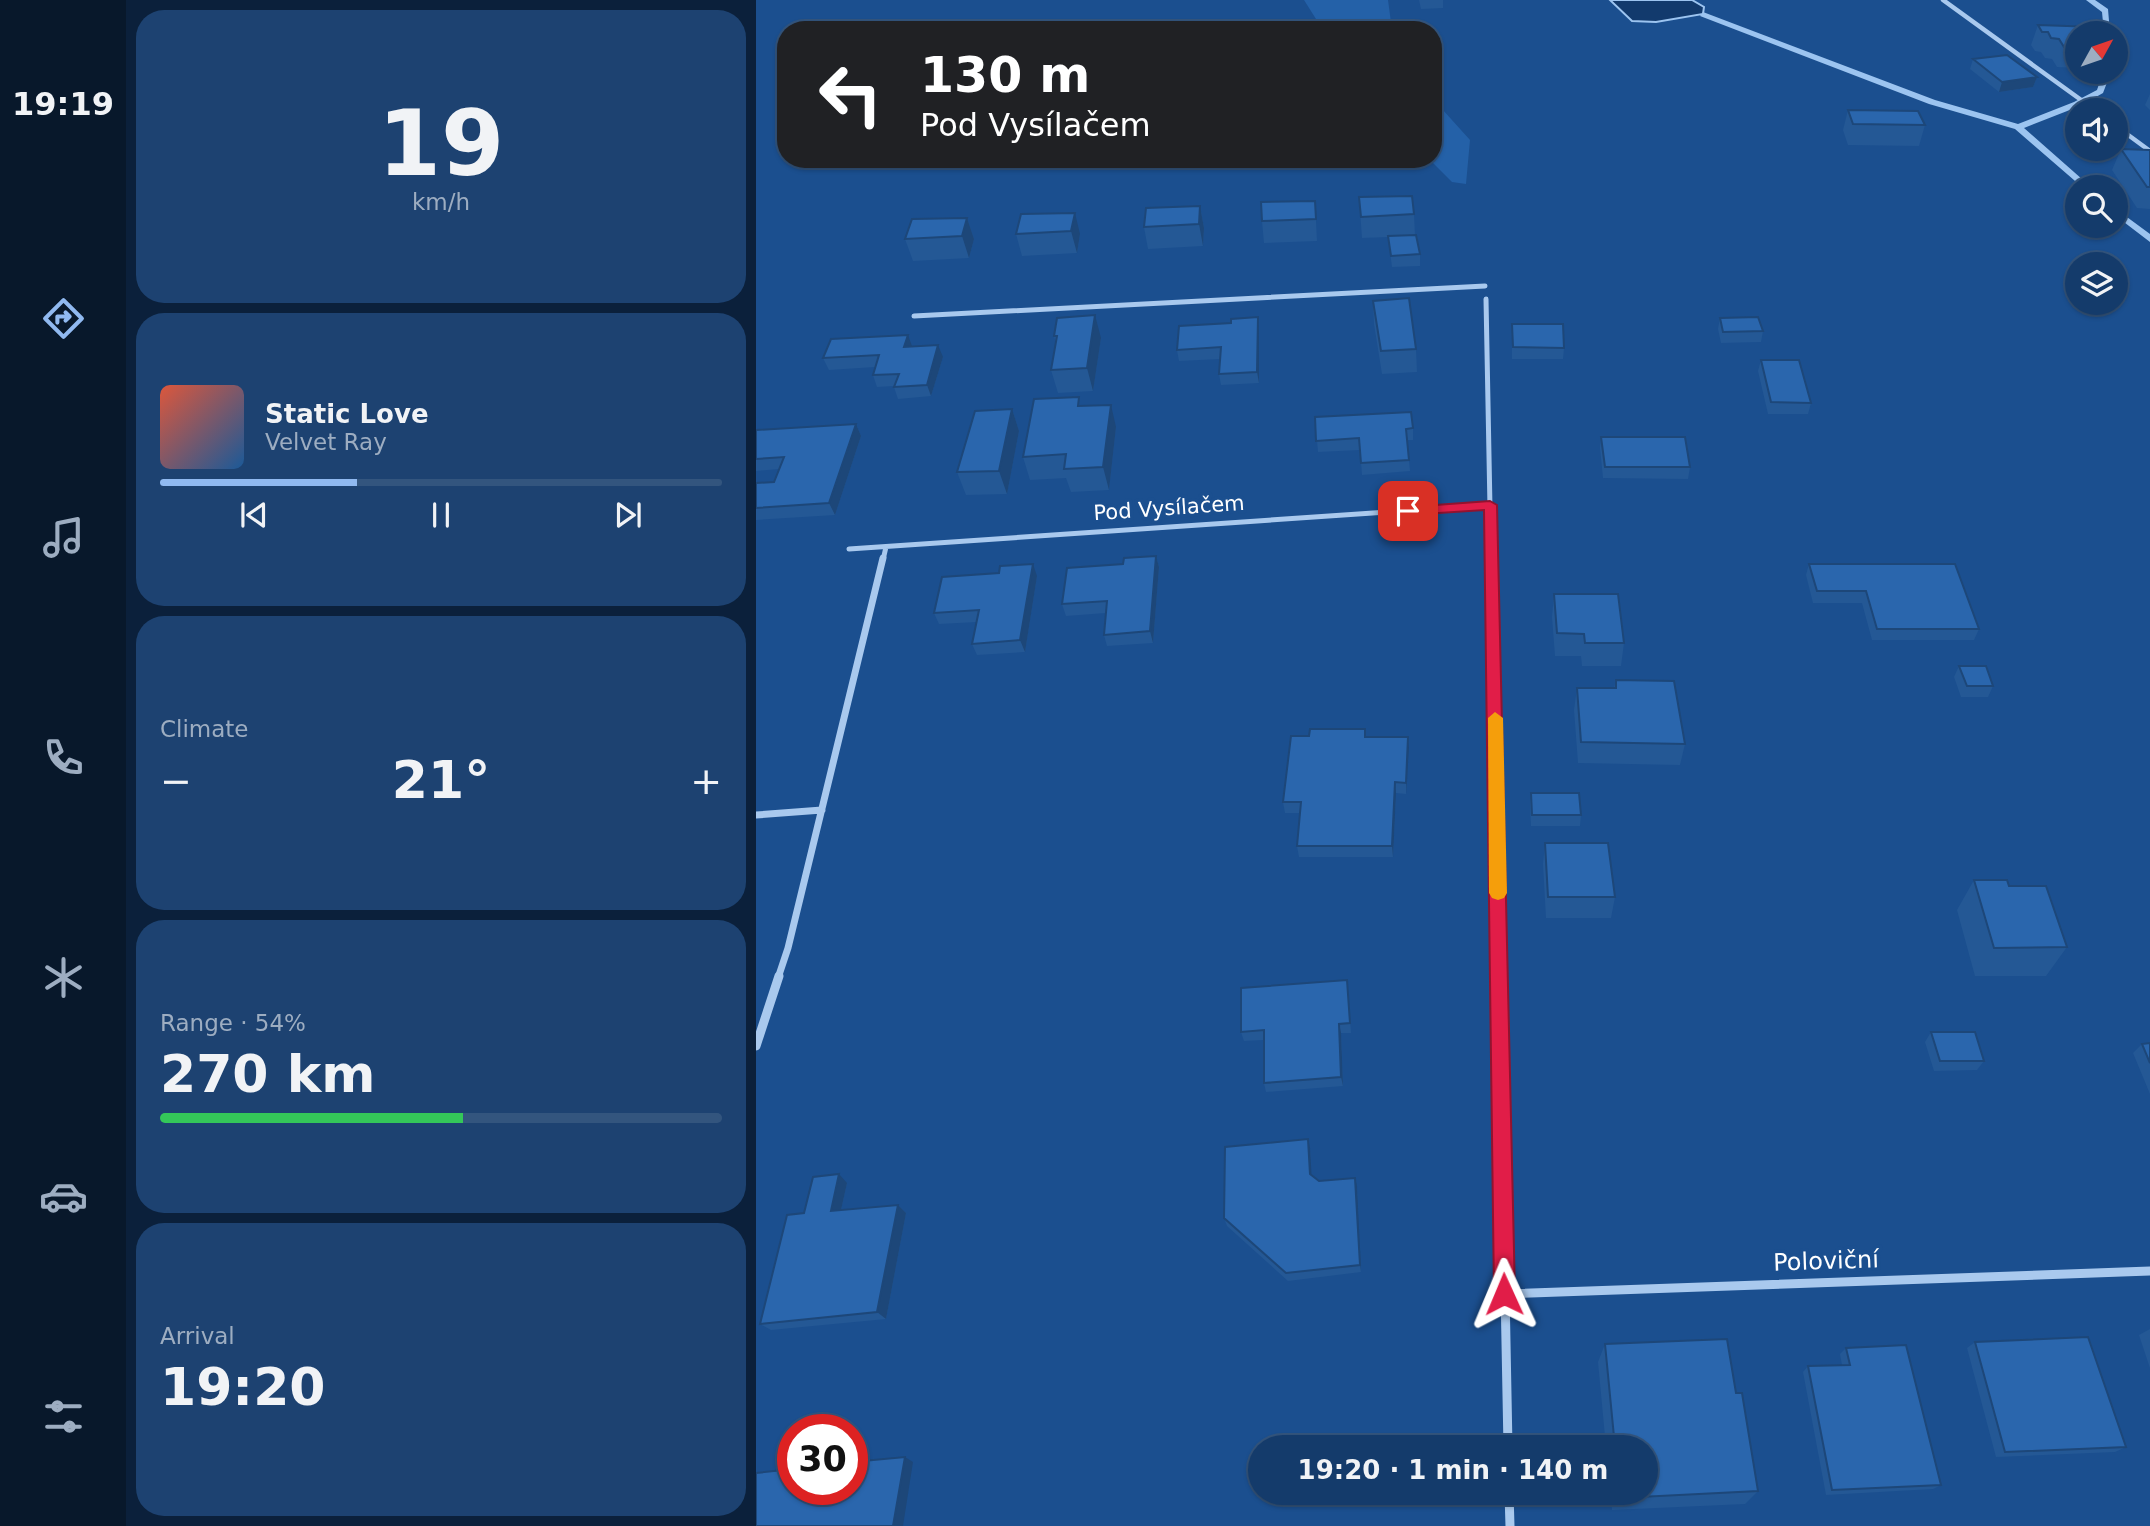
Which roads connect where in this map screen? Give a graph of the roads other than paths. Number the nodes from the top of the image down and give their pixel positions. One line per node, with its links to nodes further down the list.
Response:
1 (1943, 0): 2 (street)
2 (2078, 98)
3 (2128, 135): 4 (street)
4 (2150, 151)
5 (1485, 286): 7 (street)
6 (1486, 299): 8 (street)
7 (914, 316)
8 (1490, 505): 9 (street, Pod Vysílačem); 15 (street)
9 (886, 547): 10 (street, Pod Vysílačem); 11 (street)
10 (849, 549)
11 (822, 810): 12 (street); 13 (street)
12 (756, 815)
13 (756, 1046)
14 (2150, 1270): 15 (street, Poloviční)
15 (1504, 1294): 16 (street)
16 (1508, 1435)
17 (1509, 1505): 18 (street)
18 (1510, 1526)

